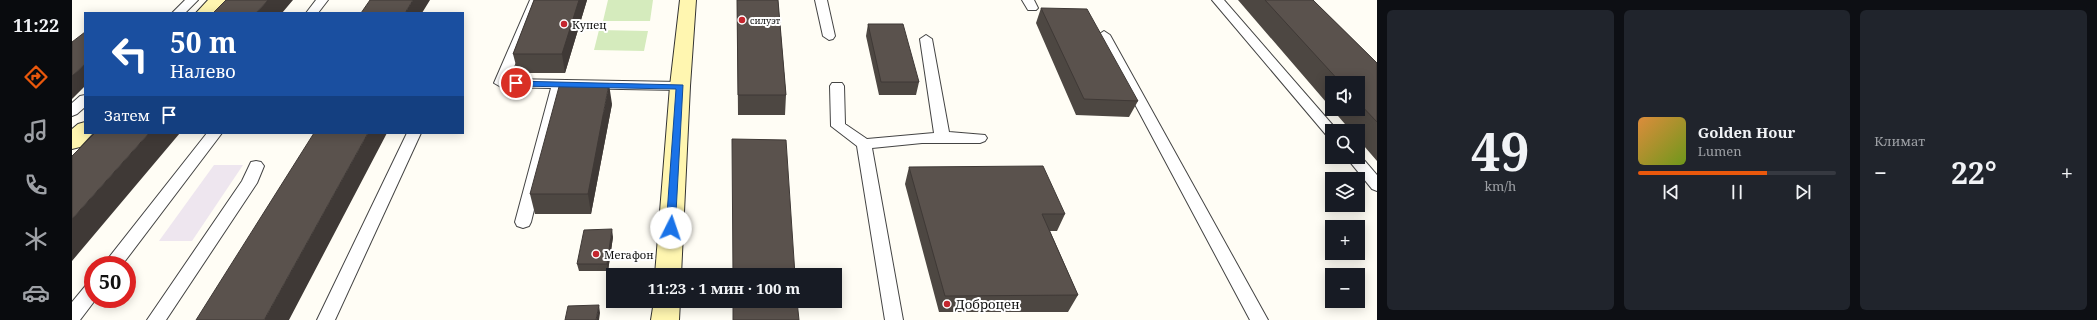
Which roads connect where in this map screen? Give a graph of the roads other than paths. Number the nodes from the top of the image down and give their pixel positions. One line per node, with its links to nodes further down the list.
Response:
1 (192, 0): 8 (lane)
2 (218, 0): 9 (main road)
3 (322, 0): 10 (lane)
4 (536, 0): 14 (lane)
5 (688, 0): 15 (main road)
6 (821, 0): 12 (lane)
7 (1218, 0): 19 (lane)
8 (179, 12)
9 (206, 12)
10 (313, 12)
11 (1104, 35): 40 (lane)
12 (829, 36)
13 (926, 39): 23 (lane)
14 (558, 85): 15 (lane); 30 (lane)
15 (680, 86): 32 (main road)
16 (837, 86): 26 (lane)
17 (84, 100): 18 (lane)
18 (72, 111)
19 (1325, 124)
20 (84, 130): 25 (main road)
21 (214, 134): 31 (lane)
22 (414, 134): 37 (lane)
23 (942, 136): 24 (lane); 26 (lane)
24 (980, 138)
25 (72, 142)
26 (864, 144): 39 (lane)
27 (1359, 164): 29 (lane)
28 (256, 166): 36 (lane)
29 (1377, 185)
30 (523, 222)
31 (119, 256)
32 (668, 268)
33 (84, 301): 35 (lane)
34 (666, 308): 38 (main road)
35 (72, 316)
36 (156, 320)
37 (326, 320)
38 (665, 320)
39 (894, 320)
40 (1259, 320)

